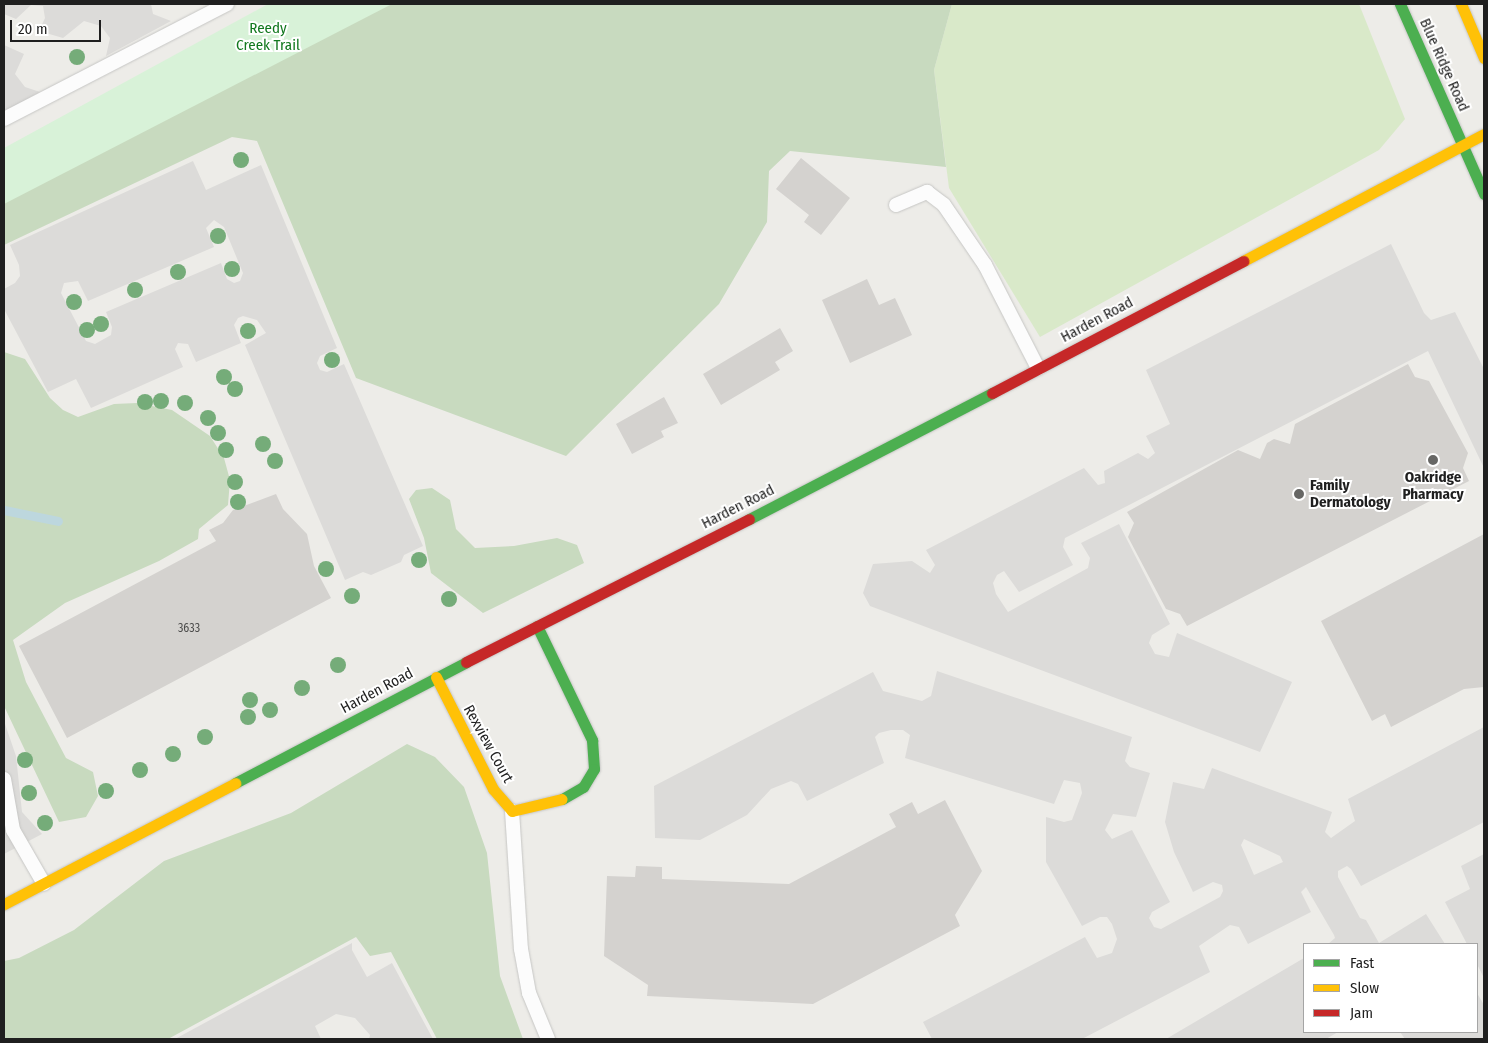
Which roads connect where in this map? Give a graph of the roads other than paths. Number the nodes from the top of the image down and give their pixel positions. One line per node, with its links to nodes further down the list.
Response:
1 (227, 4): 5 (lane)
2 (1400, 4): 7 (street, Blue Ridge Road)
3 (1461, 4): 4 (street)
4 (1484, 58)
5 (4, 119)
6 (1484, 134): 7 (street, Harden Road)
7 (1463, 144): 8 (street, Blue Ridge Road); 10 (street, Harden Road)
8 (1484, 194)
9 (896, 205): 10 (lane)
10 (1038, 368): 11 (street, Harden Road)
11 (537, 626): 12 (street, Harden Road); 14 (street)
12 (436, 677): 14 (street, Rexview Court); 15 (street, Harden Road)
13 (4, 779): 15 (lane)
14 (512, 811): 17 (lane)
15 (44, 884): 16 (street, Harden Road)
16 (4, 904)
17 (548, 1039)

